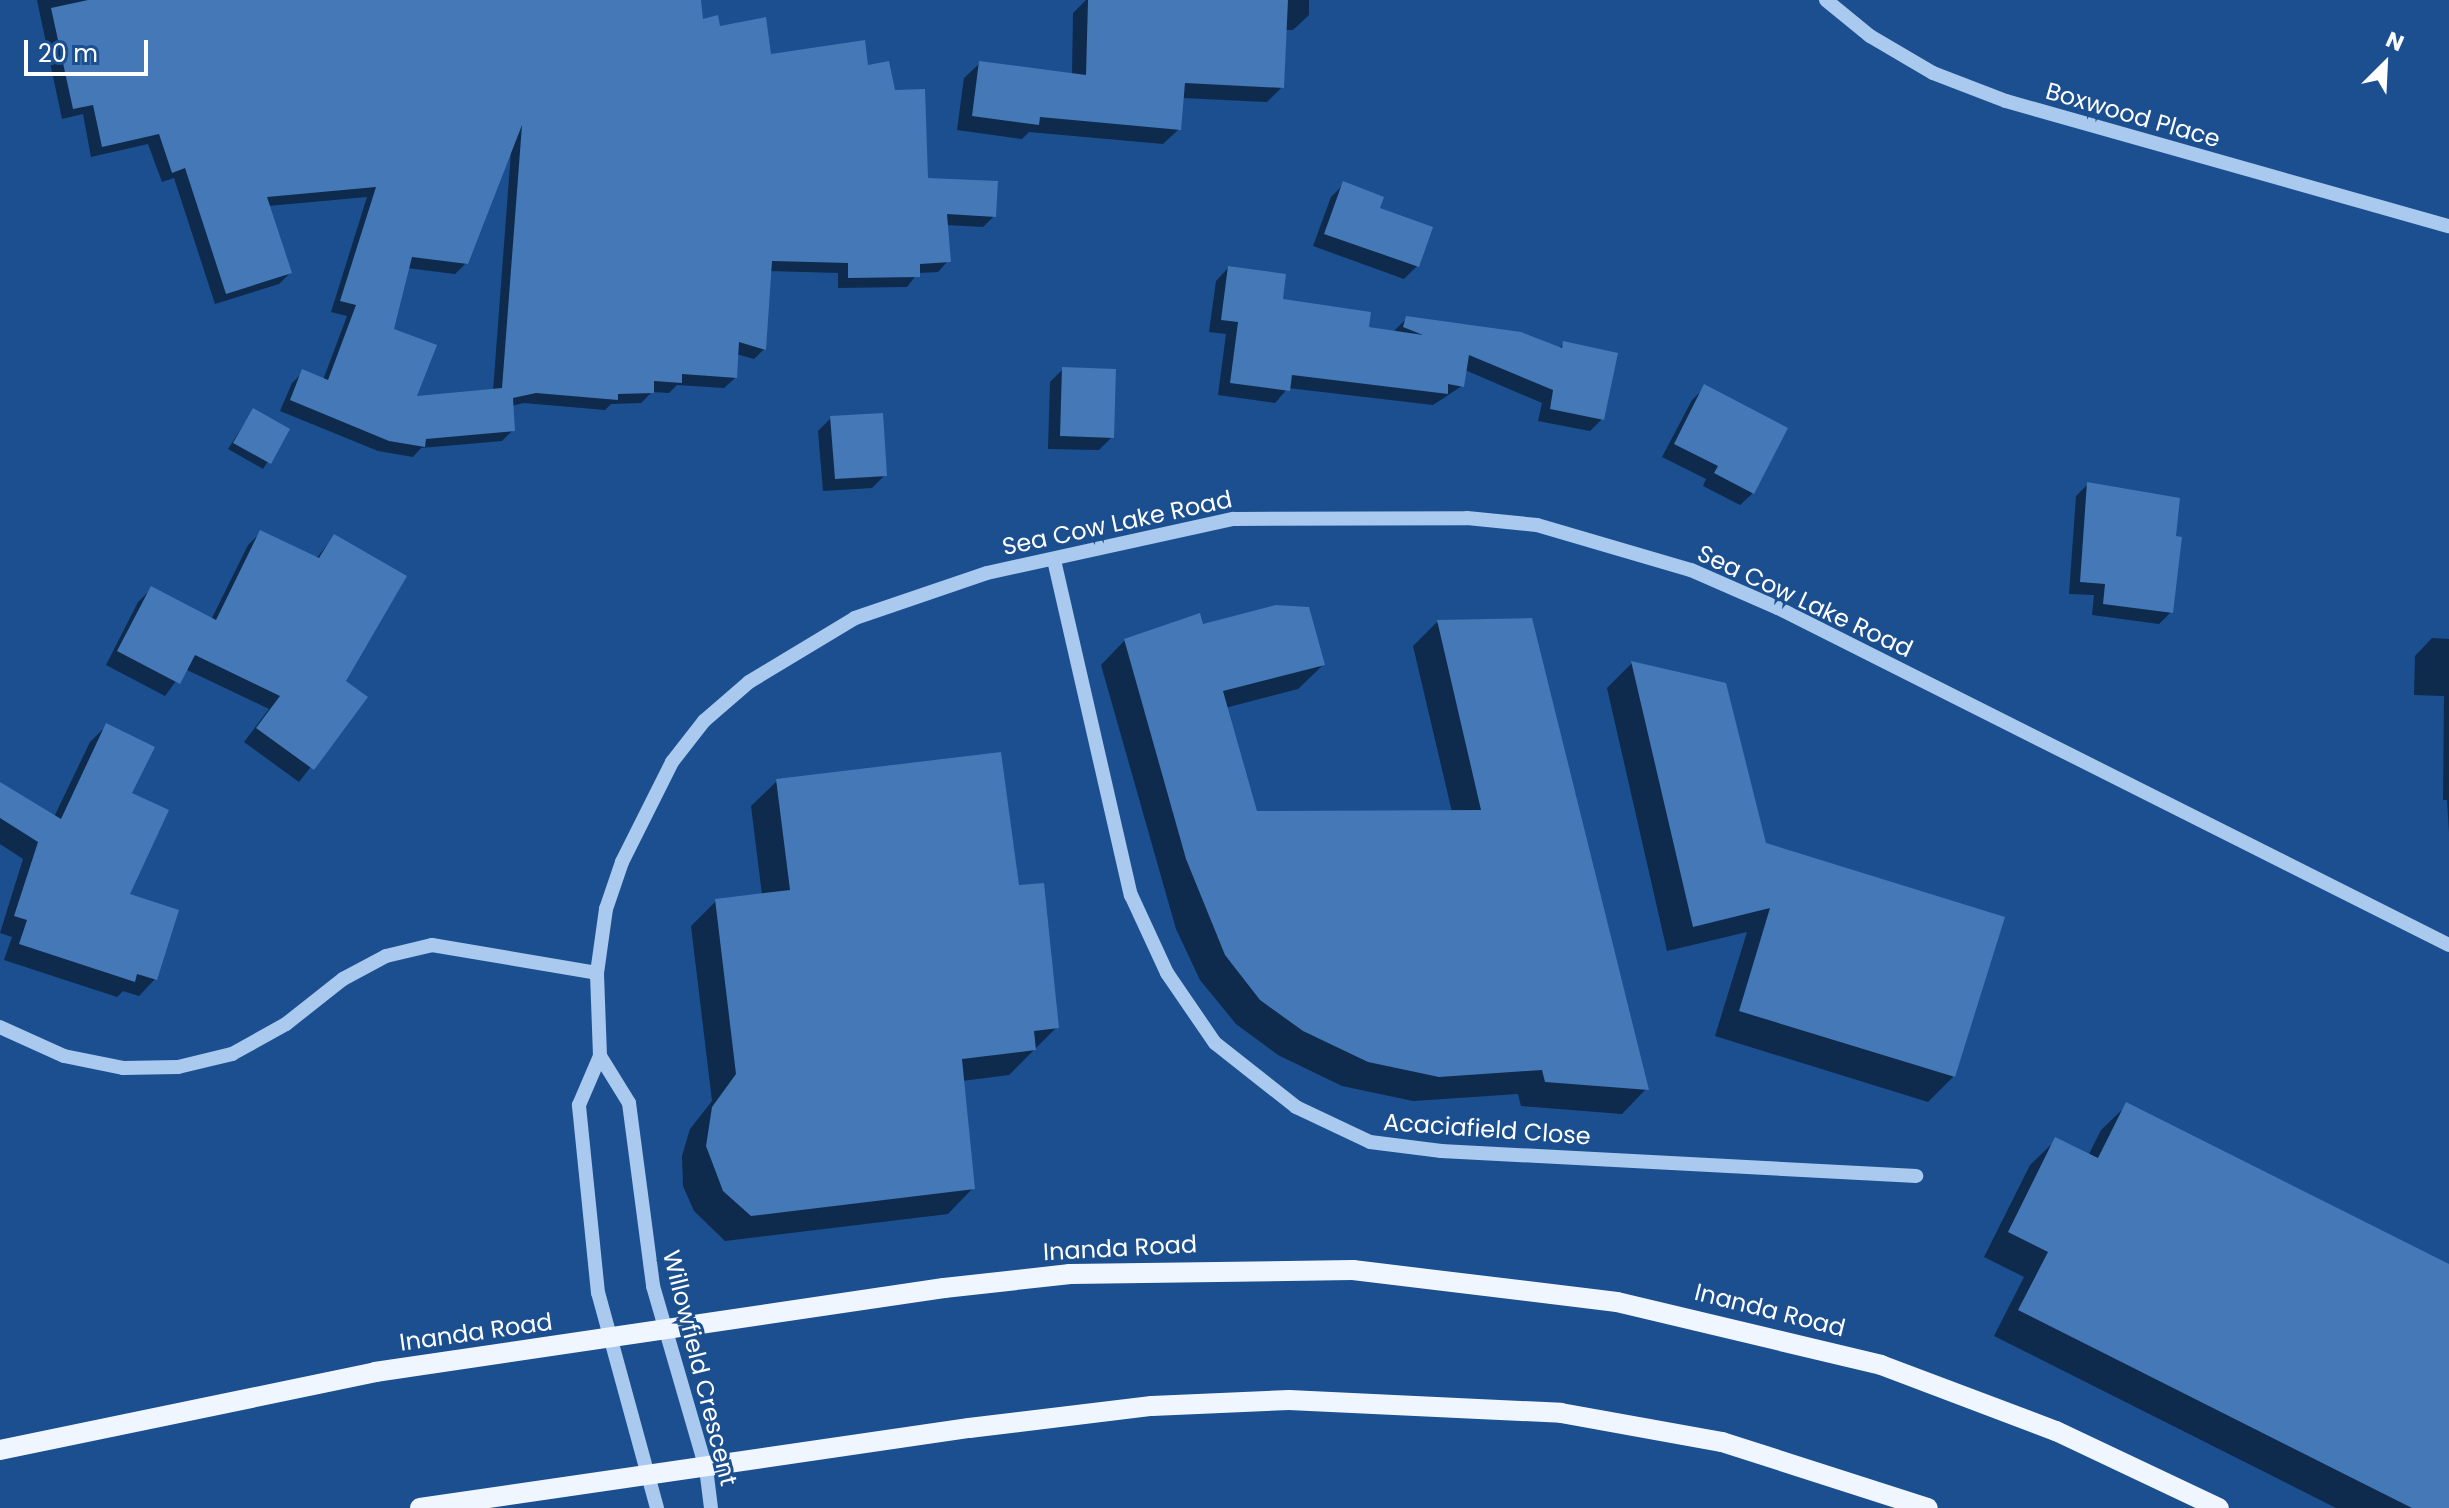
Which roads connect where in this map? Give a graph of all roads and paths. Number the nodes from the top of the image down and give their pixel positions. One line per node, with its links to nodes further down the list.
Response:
1 (1826, 0): 2 (street, Boxwood Place)
2 (2449, 226)
3 (1054, 560): 4 (street, Sea Cow Lake Road); 5 (street, Sea Cow Lake Road); 8 (street, Acaciafield Close)
4 (2449, 945)
5 (597, 973): 6 (street); 7 (street, Willowfield Crescent)
6 (0, 1027)
7 (600, 1056): 9 (street, Willowfield Crescent); 10 (street, Willowfield Crescent)
8 (1916, 1176)
9 (667, 1329): 10 (main road, Inanda Road); 12 (street, Willowfield Crescent); 18 (main road, Inanda Road)
10 (613, 1338): 11 (main road, Inanda Road); 13 (street, Willowfield Crescent)
11 (0, 1450)
12 (706, 1468): 13 (main road); 16 (street, Willowfield Crescent); 17 (main road)
13 (646, 1477): 14 (main road); 15 (street, Willowfield Crescent)
14 (420, 1508)
15 (657, 1508)
16 (711, 1508)
17 (1928, 1508)
18 (2219, 1508)

